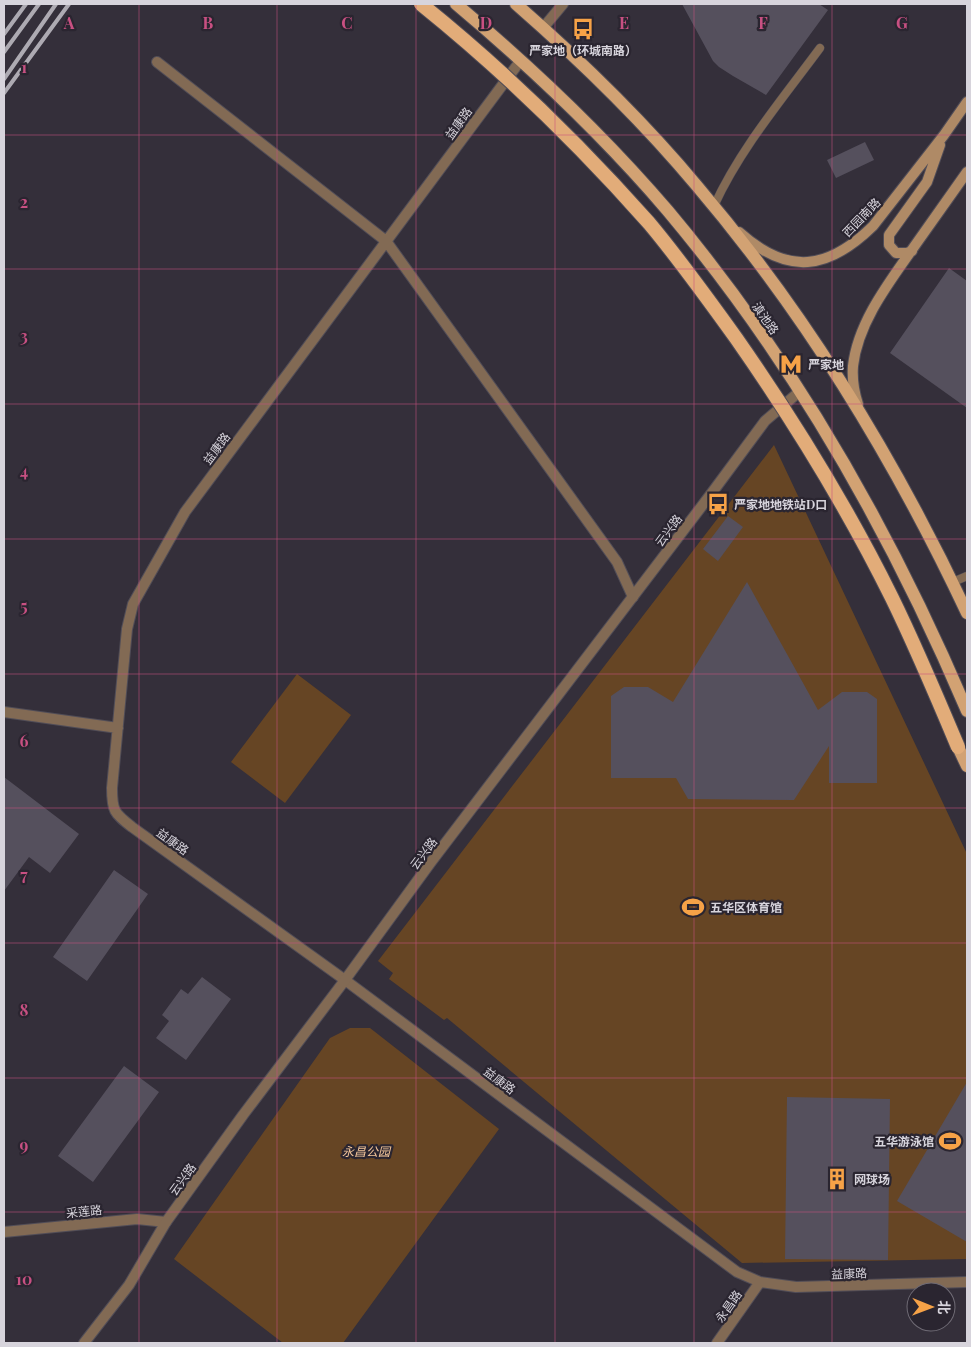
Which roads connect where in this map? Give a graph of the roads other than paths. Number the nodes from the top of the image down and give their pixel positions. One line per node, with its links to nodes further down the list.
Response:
1 (420, 4): 24 (highway, bridge)
2 (456, 4): 7 (main road, 滇池路)
3 (516, 4): 5 (main road, 滇池路)
4 (563, 4): 5 (street)
5 (543, 28): 12 (main road, 滇池路)
6 (820, 48): 12 (lane)
7 (520, 60): 13 (street, 益康路); 15 (main road, 滇池路)
8 (157, 62): 13 (street)
9 (967, 102): 10 (main road, 西园南路)
10 (944, 135): 12 (main road, 西园南路); 14 (main road)
11 (967, 172): 14 (main road)
12 (714, 206): 16 (main road, 滇池路)
13 (386, 241): 19 (street); 23 (street, 益康路)
14 (912, 251): 16 (main road)
15 (799, 392): 19 (street, 云兴路); 21 (main road, 滇池路)
16 (868, 428): 18 (main road, 滇池路)
17 (967, 576): 18 (lane)
18 (953, 582): 20 (main road, 滇池路)
19 (633, 597): 26 (street, 云兴路)
20 (967, 614)
21 (966, 709)
22 (4, 712): 23 (street)
23 (118, 728): 26 (street, 益康路)
24 (958, 747): 25 (main road)
25 (967, 766)
26 (345, 980): 27 (street, 云兴路); 29 (street, 益康路)
27 (166, 1222): 28 (street, 采莲路); 31 (street, 云兴路)
28 (4, 1232)
29 (760, 1282): 30 (street, 益康路); 32 (street, 永昌路)
30 (967, 1282)
31 (84, 1343)
32 (717, 1343)

